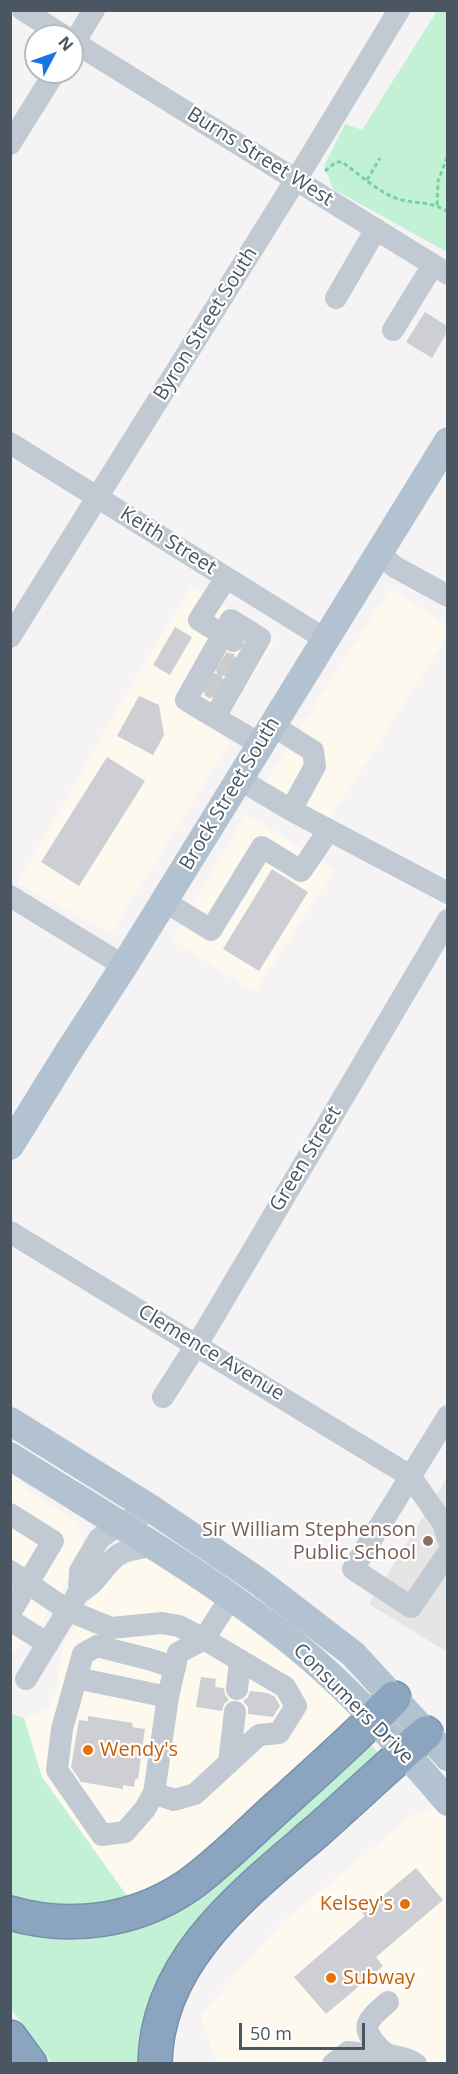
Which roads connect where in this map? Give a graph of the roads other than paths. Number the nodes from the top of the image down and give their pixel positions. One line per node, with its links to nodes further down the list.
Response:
1 (23, 10): 4 (street, Burns Street West)
2 (94, 10): 5 (street)
3 (399, 10): 9 (street, Byron Street South)
4 (45, 24)
5 (84, 24)
6 (84, 49): 9 (street, Burns Street West)
7 (48, 84): 8 (street)
8 (10, 144)
9 (296, 180): 10 (street, Burns Street West); 16 (street, Byron Street South)
10 (376, 230): 11 (street, Burns Street West); 12 (street)
11 (440, 269): 13 (street)
12 (336, 298)
13 (393, 330)
14 (447, 441): 17 (main road, Brock Street South)
15 (10, 443): 16 (street, Keith Street)
16 (98, 497): 18 (street, Keith Street); 20 (street, Byron Street South)
17 (377, 552): 19 (street); 21 (main road, Brock Street South)
18 (226, 578): 21 (street, Keith Street); 22 (street)
19 (447, 596)
20 (10, 637)
21 (325, 639): 26 (main road, Brock Street South)
22 (239, 644): 23 (street); 23 (street)
23 (227, 665): 24 (street); 24 (street)
24 (214, 686): 25 (street); 25 (street)
25 (215, 717): 26 (street)
26 (266, 734): 27 (main road, Brock Street South); 28 (street)
27 (239, 779): 28 (street); 32 (main road, Brock Street South)
28 (291, 810): 29 (street)
29 (328, 830): 30 (street); 32 (street)
30 (447, 894)
31 (10, 897): 34 (street)
32 (164, 901): 34 (main road, Brock Street South)
33 (447, 920): 37 (street, Green Street)
34 (124, 966): 35 (main road, Brock Street South)
35 (10, 1146)
36 (10, 1232): 37 (street, Clemence Avenue)
37 (197, 1344): 38 (street, Green Street); 42 (street, Clemence Avenue)
38 (163, 1397)
39 (447, 1416): 42 (street)
40 (10, 1421): 43 (main road, Consumers Drive)
41 (10, 1455): 45 (main road, Consumers Drive)
42 (410, 1476): 46 (street); 48 (street)
43 (153, 1510): 45 (street); 64 (main road, Consumers Drive)
44 (10, 1514): 49 (street)
45 (117, 1525): 47 (main road, Consumers Drive); 51 (street)
46 (447, 1539)
47 (152, 1546): 50 (main road, Consumers Drive); 51 (street)
48 (447, 1553)
49 (19, 1577): 51 (street); 52 (street)
50 (231, 1597): 55 (street); 64 (main road, Consumers Drive)
51 (73, 1601): 54 (street); 56 (street)
52 (10, 1613)
53 (10, 1620): 56 (street)
54 (143, 1626): 55 (street); 57 (street)
55 (204, 1639): 58 (street); 59 (street)
56 (48, 1644): 61 (street)
57 (152, 1660): 59 (street); 60 (street)
58 (240, 1660): 62 (street); 68 (street)
59 (175, 1668): 63 (street)
60 (76, 1678): 63 (street); 69 (street)
61 (26, 1679)
62 (237, 1689)
63 (168, 1697): 69 (street)
64 (384, 1709): 66 (main road, Consumers Drive); 71 (highway)
65 (235, 1712): 68 (street)
66 (415, 1742): 67 (main road, Consumers Drive); 70 (main road, Consumers Drive); 75 (highway)
67 (447, 1757)
68 (230, 1762): 69 (street)
69 (154, 1793)
70 (447, 1802)
71 (10, 1913)
72 (388, 2002): 78 (street)
73 (10, 2037): 74 (highway)
74 (30, 2064)
75 (155, 2064)
76 (333, 2064): 77 (street)
77 (369, 2064)
78 (416, 2064)

